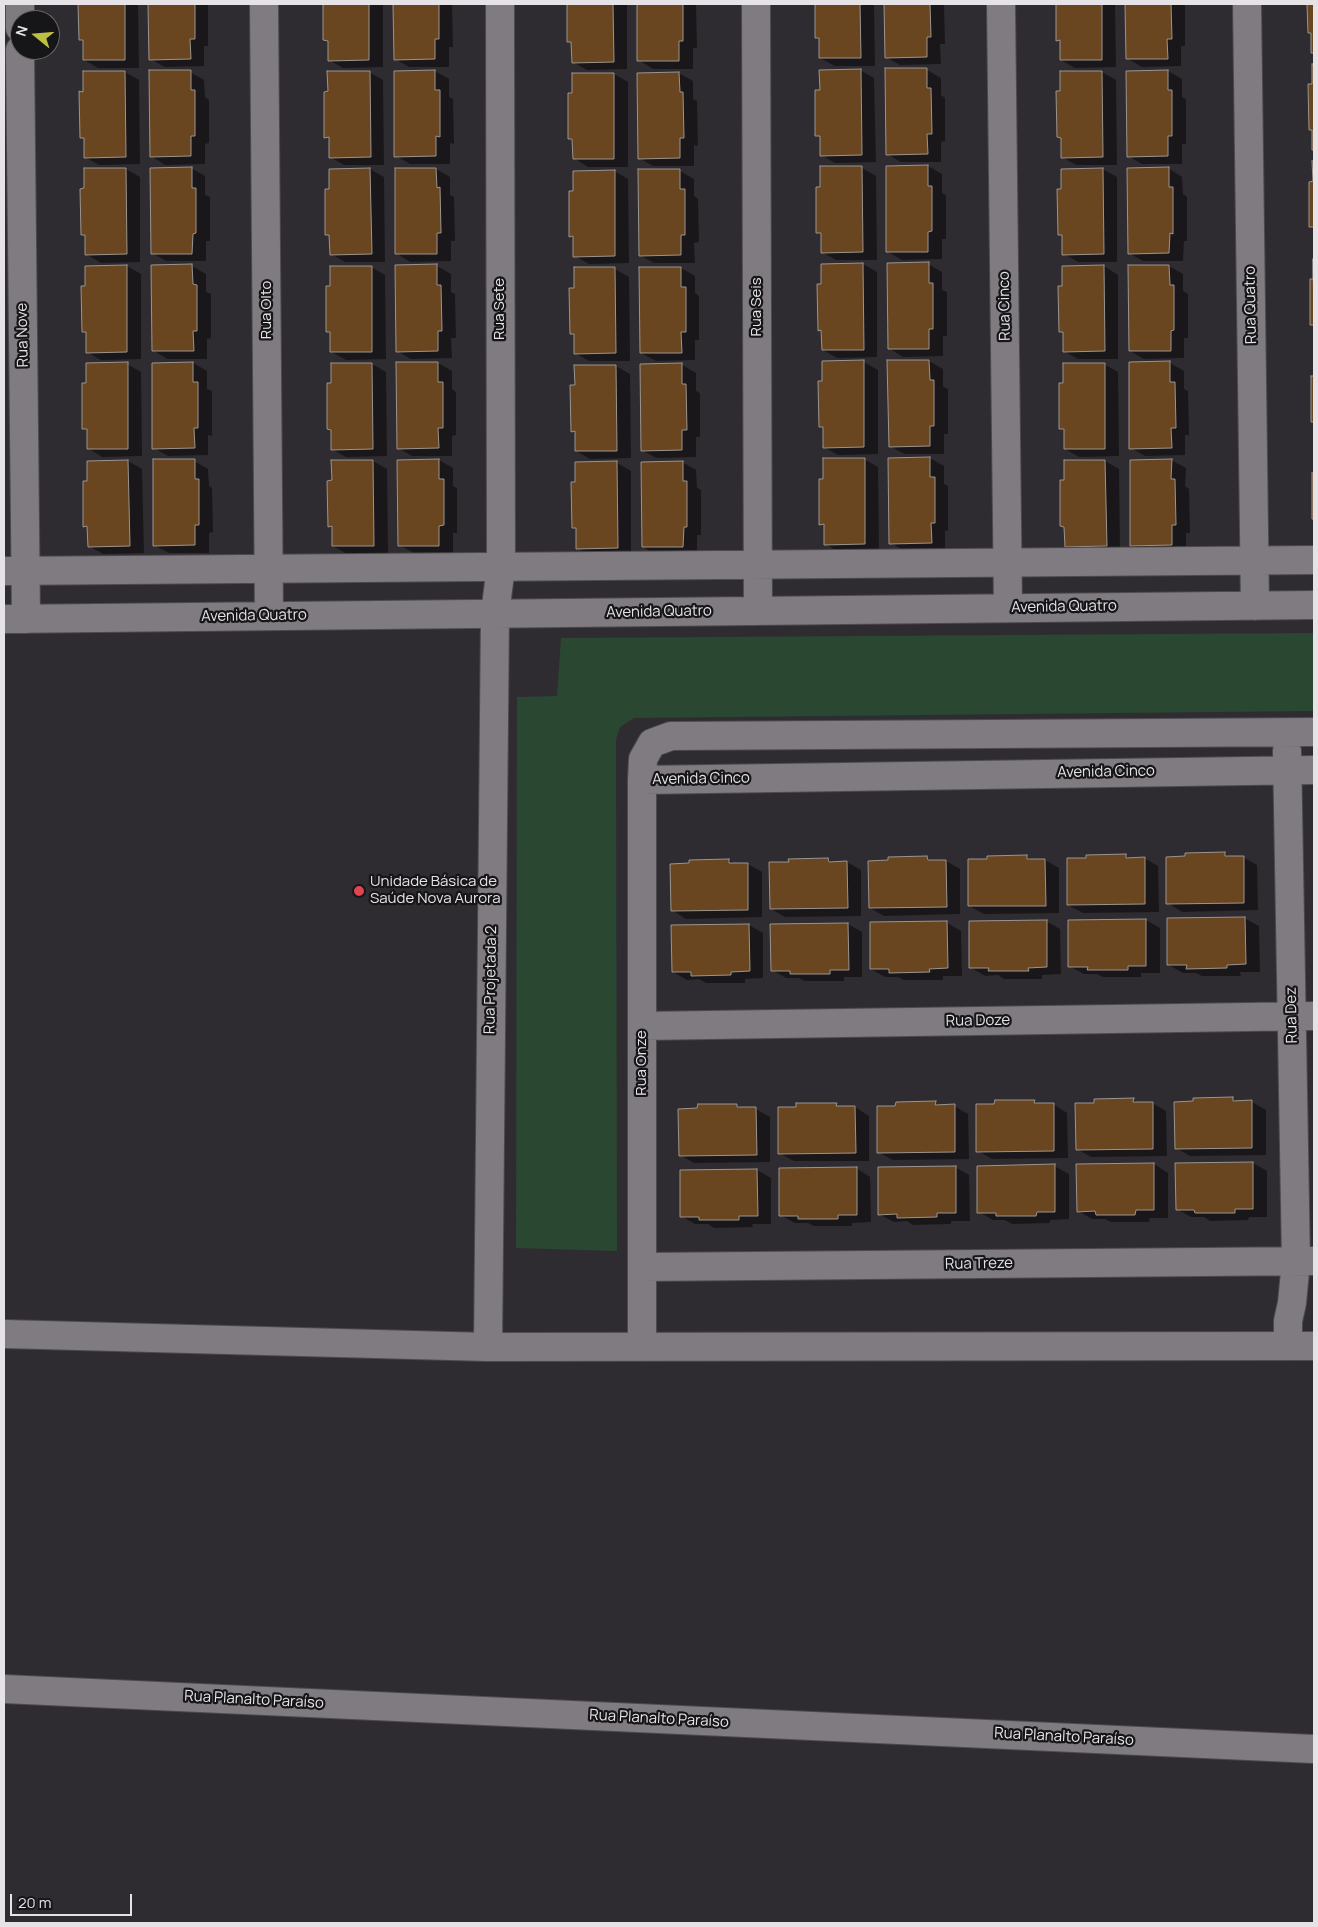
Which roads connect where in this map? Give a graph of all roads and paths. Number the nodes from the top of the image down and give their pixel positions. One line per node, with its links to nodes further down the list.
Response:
1 (264, 4): 12 (street, Rua OIto)
2 (500, 4): 11 (street, Rua Sete)
3 (756, 4): 10 (street, Rua Seis)
4 (1001, 4): 9 (street, Rua Cinco)
5 (1248, 4): 8 (street, Rua Quatro)
6 (20, 60): 13 (street, Rua Nove)
7 (1314, 560): 8 (street)
8 (1254, 561): 9 (street); 15 (street, Rua Quatro)
9 (1008, 563): 10 (street); 16 (street, Rua Cinco)
10 (757, 565): 11 (street); 17 (street, Rua Seis)
11 (501, 566): 12 (street); 18 (street, Rua Sete)
12 (268, 568): 13 (street); 19 (street, Rua OIto)
13 (15, 571): 20 (street, Rua Nove)
14 (1314, 605): 15 (street, Avenida Quatro)
15 (1255, 606): 16 (street, Avenida Quatro)
16 (1008, 608): 17 (street, Avenida Quatro)
17 (758, 611): 18 (street, Avenida Quatro)
18 (495, 614): 19 (street, Avenida Quatro); 32 (street, Rua Projetada 2)
19 (269, 616): 20 (street, Avenida Quatro)
20 (15, 619)
21 (1287, 732): 22 (street, Avenida Cinco); 23 (street, Rua Dez); 25 (street, Avenida Cinco)
22 (1314, 732)
23 (1288, 770): 24 (street, Avenida Cinco); 25 (street, Avenida Cinco); 26 (street, Rua Dez)
24 (1314, 770)
25 (642, 780): 27 (street, Rua Onze)
26 (1303, 1016): 27 (street, Rua Doze); 28 (street, Rua Dez)
27 (642, 1026): 29 (street, Rua Onze)
28 (1305, 1261): 29 (street, Rua Treze); 31 (street, Rua Dez)
29 (643, 1267): 33 (street, Rua Onze)
30 (4, 1334): 32 (street)
31 (1301, 1346): 33 (street)
32 (488, 1347): 33 (street)
33 (642, 1347)
34 (4, 1689): 35 (street, Rua Planalto Paraíso)
35 (1314, 1748)

